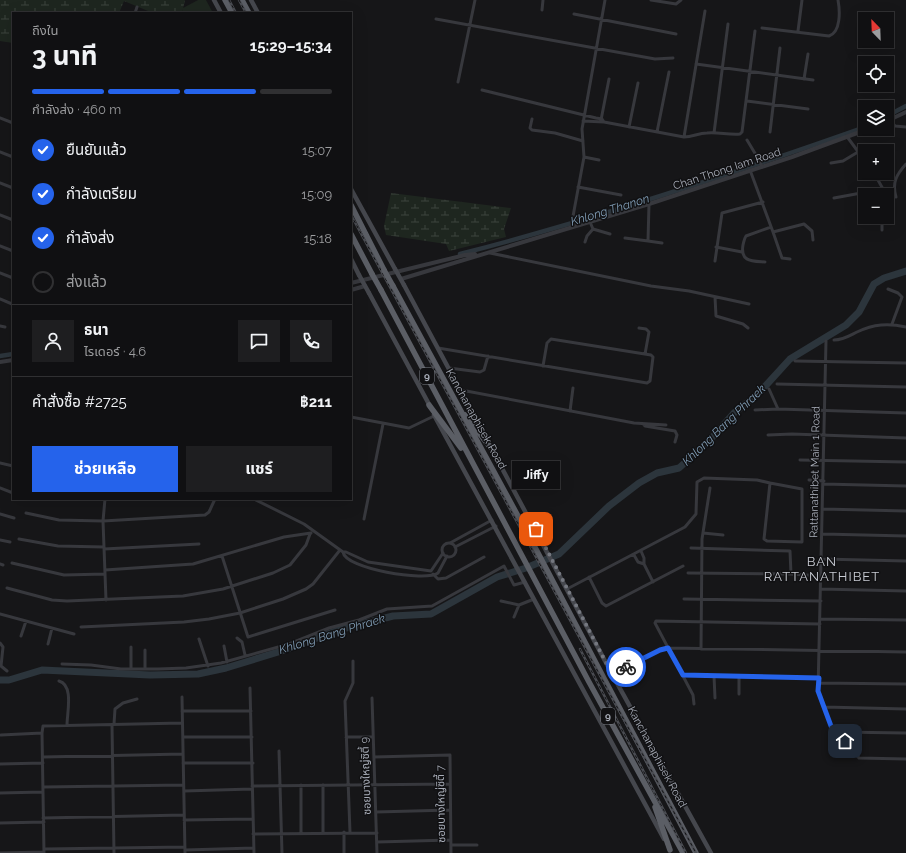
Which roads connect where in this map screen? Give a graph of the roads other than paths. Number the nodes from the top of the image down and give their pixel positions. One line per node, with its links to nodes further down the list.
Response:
1 (215, 0): 16 (main road)
2 (226, 0): 17 (highway)
3 (242, 0): 18 (highway)
4 (251, 0): 19 (main road)
5 (475, 0): 23 (street)
6 (543, 0): 13 (street)
7 (605, 0): 22 (street)
8 (651, 0): 9 (street)
9 (681, 0)
10 (802, 0): 27 (street)
11 (838, 0): 27 (street)
12 (137, 7): 15 (street)
13 (542, 10)
14 (705, 11): 33 (street)
15 (135, 12)
16 (221, 12)
17 (232, 12)
18 (248, 12)
19 (258, 12)
20 (574, 14): 22 (street)
21 (436, 18): 23 (street)
22 (602, 20): 28 (street); 29 (street)
23 (470, 24): 29 (street); 41 (street)
24 (728, 24): 34 (street)
25 (762, 28): 27 (street)
26 (755, 31): 35 (street)
27 (798, 31)
28 (676, 34)
29 (597, 48): 32 (street); 48 (street)
30 (780, 48): 37 (street)
31 (808, 54): 39 (street)
32 (673, 58)
33 (696, 64): 34 (street); 62 (street)
34 (722, 67): 35 (street); 59 (street)
35 (750, 71): 37 (street); 44 (street)
36 (669, 72): 58 (street)
37 (777, 75): 39 (street); 45 (street)
38 (609, 79): 53 (street)
39 (804, 79): 40 (street)
40 (813, 80)
41 (458, 82)
42 (638, 82): 56 (street)
43 (482, 90): 48 (street)
44 (746, 101): 45 (street); 59 (street)
45 (773, 105): 46 (street); 60 (street)
46 (808, 110)
47 (906, 112): 49 (street)
48 (584, 116): 52 (street); 53 (street)
49 (894, 117)
50 (0, 118): 54 (street)
51 (532, 120): 65 (street)
52 (583, 120): 53 (street); 65 (street)
53 (602, 122): 56 (street)
54 (12, 123)
55 (894, 125): 57 (street)
56 (629, 127): 58 (street)
57 (906, 127)
58 (656, 132): 62 (street)
59 (714, 132): 62 (street)
60 (770, 132)
61 (858, 134): 63 (street, Chan Thong Iam Road)
62 (684, 137)
63 (848, 138): 67 (street); 73 (street, Chan Thong Iam Road)
64 (747, 140): 73 (street, bridge)
65 (583, 141): 69 (street)
66 (0, 152): 68 (street)
67 (858, 152): 71 (street)
68 (12, 157)
69 (584, 157): 70 (street); 76 (street)
70 (598, 160)
71 (831, 163)
72 (906, 164): 81 (street)
73 (761, 167): 74 (street, Chan Thong Iam Road)
74 (750, 170): 83 (street); 84 (street, Chan Thong Iam Road)
75 (0, 184): 77 (street)
76 (578, 187): 80 (street); 90 (street)
77 (12, 188)
78 (352, 191): 114 (main road, bridge)
79 (858, 194): 82 (street)
80 (621, 195)
81 (896, 197)
82 (834, 198)
83 (763, 202): 91 (street); 103 (street)
84 (649, 204): 88 (street, Chan Thong Iam Road); 99 (street)
85 (352, 207): 147 (highway, Kanchanaphisek Road / 9, bridge)
86 (0, 215): 87 (street)
87 (12, 220)
88 (590, 222): 90 (street, Chan Thong Iam Road); 92 (street)
89 (882, 224): 93 (street)
90 (571, 225): 105 (street, Chan Thong Iam Road)
91 (771, 227): 94 (street); 106 (street)
92 (594, 229): 95 (street); 100 (street)
93 (882, 230)
94 (773, 232): 98 (street); 108 (street)
95 (610, 234)
96 (352, 236): 168 (highway, Kanchanaphisek Road / 9, bridge)
97 (625, 238): 99 (street)
98 (813, 240)
99 (648, 241): 101 (street)
100 (584, 242)
101 (662, 243)
102 (0, 246): 104 (street)
103 (716, 247): 106 (street); 110 (street)
104 (12, 251)
105 (488, 252): 107 (street); 119 (street)
106 (742, 252): 111 (street)
107 (482, 254): 114 (street); 115 (street)
108 (790, 259)
109 (352, 261): 116 (main road, bridge)
110 (715, 261)
111 (765, 262)
112 (0, 273): 113 (street)
113 (12, 278)
114 (400, 279): 131 (main road, bridge)
115 (352, 283)
116 (365, 286): 118 (street); 148 (main road, bridge)
117 (888, 289): 123 (street)
118 (352, 290)
119 (715, 297): 122 (street); 128 (street)
120 (0, 299): 121 (street)
121 (12, 304)
122 (749, 304)
123 (892, 324): 126 (street); 129 (street)
124 (0, 326): 125 (street)
125 (5, 327)
126 (906, 327)
127 (639, 328): 132 (street)
128 (748, 328)
129 (834, 340)
130 (826, 341): 136 (street, Rattanathibet Main 1 Road)
131 (438, 348): 133 (street); 140 (main road)
132 (645, 354): 139 (street); 139 (street)
133 (488, 356): 139 (street); 140 (street)
134 (12, 360): 137 (street)
135 (795, 361): 136 (street)
136 (826, 361): 138 (street); 142 (street, Rattanathibet Main 1 Road)
137 (0, 362)
138 (906, 363)
139 (543, 366)
140 (449, 368): 146 (main road)
141 (777, 384): 142 (street)
142 (825, 386): 143 (street); 151 (street, Rattanathibet Main 1 Road)
143 (906, 387)
144 (573, 388): 152 (street)
145 (770, 389): 149 (street)
146 (461, 390): 152 (street); 163 (main road)
147 (454, 400): 163 (highway); 339 (highway, Kanchanaphisek Road / 9)
148 (429, 405): 154 (main road); 168 (highway)
149 (778, 409): 150 (street); 151 (street)
150 (755, 410)
151 (825, 410): 153 (street); 160 (street, Rattanathibet Main 1 Road)
152 (570, 411): 157 (street)
153 (906, 413)
154 (434, 416): 156 (street); 187 (main road)
155 (352, 417): 156 (street)
156 (383, 424): 185 (street)
157 (642, 424): 158 (street); 162 (street)
158 (666, 425)
159 (768, 435): 160 (street)
160 (824, 435): 161 (street); 165 (street, Rattanathibet Main 1 Road)
161 (906, 438)
162 (675, 442)
163 (490, 447): 228 (main road)
164 (800, 460): 165 (street)
165 (824, 460): 166 (street); 172 (street, Rattanathibet Main 1 Road)
166 (906, 462)
167 (0, 463): 169 (street)
168 (472, 463): 320 (highway, Kanchanaphisek Road / 9)
169 (12, 466)
170 (809, 480): 172 (street)
171 (770, 483): 171 (street); 205 (street)
172 (824, 483): 173 (street); 180 (street, Rattanathibet Main 1 Road)
173 (906, 486)
174 (0, 488): 176 (street)
175 (710, 488): 190 (street)
176 (12, 492)
177 (105, 500): 186 (street)
178 (215, 500): 186 (street)
179 (256, 500): 189 (street)
180 (823, 509): 181 (street); 192 (street, Rattanathibet Main 1 Road)
181 (906, 511)
182 (26, 513): 186 (street)
183 (0, 514): 184 (street)
184 (14, 518)
185 (364, 519)
186 (104, 520): 201 (street)
187 (492, 520): 188 (main road); 198 (street)
188 (496, 526): 200 (street); 224 (main road)
189 (313, 530): 191 (street); 204 (street)
190 (703, 533): 193 (street); 203 (street)
191 (310, 534): 208 (street); 226 (street)
192 (822, 534): 194 (street); 211 (street, Rattanathibet Main 1 Road)
193 (724, 535)
194 (906, 536)
195 (20, 539): 201 (street)
196 (0, 540): 197 (street)
197 (10, 542)
198 (450, 543): 200 (street); 206 (street)
199 (198, 544): 201 (street)
200 (455, 547): 209 (street)
201 (104, 548): 217 (street)
202 (691, 548): 203 (street)
203 (702, 549): 218 (street); 220 (street)
204 (341, 551): 216 (street); 221 (street); 239 (street)
205 (641, 551): 207 (street); 214 (street)
206 (443, 553): 209 (street); 216 (street)
207 (634, 555): 214 (street); 223 (street)
208 (222, 556): 217 (street); 226 (street)
209 (447, 556): 221 (street)
210 (484, 557): 221 (street)
211 (822, 559): 212 (street); 222 (street, Rattanathibet Main 1 Road)
212 (906, 561)
213 (12, 563): 217 (street)
214 (644, 564): 225 (street)
215 (683, 566): 225 (street)
216 (431, 571): 221 (street)
217 (105, 572): 234 (street)
218 (701, 572): 219 (street); 220 (street); 233 (street)
219 (688, 573)
220 (791, 574): 222 (street)
221 (435, 576)
222 (822, 576): 229 (street, Rattanathibet Main 1 Road)
223 (589, 577): 225 (street); 228 (street)
224 (524, 580): 231 (main road); 262 (street)
225 (653, 582)
226 (232, 586): 234 (street); 239 (street)
227 (6, 588): 234 (street)
228 (567, 589): 270 (main road)
229 (822, 589): 230 (street); 236 (street, Rattanathibet Main 1 Road)
230 (906, 591)
231 (534, 599): 237 (street); 348 (main road)
232 (684, 599): 233 (street)
233 (702, 599): 236 (street); 245 (street)
234 (106, 600)
235 (501, 601): 237 (street)
236 (821, 601): 242 (street, Rattanathibet Main 1 Road)
237 (519, 605): 241 (street)
238 (335, 610): 239 (street)
239 (240, 613): 247 (street)
240 (0, 614): 244 (street)
241 (514, 617)
242 (820, 620): 243 (street); 246 (street, Rattanathibet Main 1 Road)
243 (906, 620)
244 (26, 621): 248 (street); 250 (street)
245 (702, 623): 246 (street); 257 (street); 258 (street)
246 (820, 624): 260 (street, Rattanathibet Main 1 Road)
247 (81, 627)
248 (52, 628): 249 (street); 254 (street)
249 (74, 634)
250 (21, 636)
251 (237, 638): 262 (street)
252 (199, 639): 266 (street)
253 (0, 643): 269 (street)
254 (48, 644)
255 (224, 646): 264 (street)
256 (131, 647): 267 (street)
257 (668, 648): 258 (street); 270 (street); 271 (street)
258 (701, 649): 260 (street)
259 (145, 650): 268 (street)
260 (820, 652): 261 (street); 274 (street, Rattanathibet Main 1 Road)
261 (906, 652)
262 (245, 655): 264 (street)
263 (353, 661): 298 (street)
264 (227, 662): 266 (street)
265 (62, 664): 267 (street)
266 (208, 666): 268 (street)
267 (131, 669): 268 (street)
268 (145, 669)
269 (7, 671)
270 (612, 674): 359 (main road)
271 (683, 675): 272 (street); 284 (street)
272 (714, 676): 273 (street); 282 (street)
273 (739, 676): 274 (street); 279 (street)
274 (819, 678): 276 (street, Rattanathibet Main 1 Road)
275 (59, 681): 291 (street)
276 (818, 683): 277 (street); 285 (street, Rattanathibet Main 1 Road)
277 (906, 684)
278 (250, 688): 288 (street)
279 (739, 694)
280 (182, 697): 287 (street)
281 (372, 698): 299 (street, ซอยบางใหญ่ซิตี้ 9)
282 (714, 698)
283 (137, 699): 290 (street)
284 (694, 704)
285 (824, 708): 286 (street); 292 (street, Rattanathibet Main 1 Road)
286 (906, 708)
287 (182, 711): 288 (street); 289 (street)
288 (252, 711): 297 (street)
289 (182, 723): 290 (street); 296 (street)
290 (113, 724): 291 (street); 302 (street)
291 (67, 725): 293 (street)
292 (838, 732): 294 (street); 305 (street, Rattanathibet Main 1 Road)
293 (42, 733): 295 (street); 303 (street)
294 (906, 733)
295 (1, 735)
296 (183, 737): 297 (street); 301 (street)
297 (252, 737): 308 (street)
298 (346, 737): 299 (street); 316 (street)
299 (373, 737): 304 (street, ซอยบางใหญ่ซิตี้ 9)
300 (279, 751): 312 (street)
301 (183, 754): 302 (street); 306 (street)
302 (112, 755): 303 (street); 315 (street)
303 (43, 757): 307 (street)
304 (374, 757): 310 (street, ซอยบางใหญ่ซิตี้ 7); 317 (street, ซอยบางใหญ่ซิตี้ 9)
305 (906, 759)
306 (183, 762): 308 (street); 311 (street)
307 (43, 763): 309 (street); 318 (street)
308 (253, 763): 319 (street)
309 (0, 764)
310 (450, 784): 317 (street); 324 (street, ซอยบางใหญ่ซิตี้ 7)
311 (183, 785): 315 (street); 321 (street)
312 (279, 785): 313 (street); 319 (street); 338 (street)
313 (301, 785): 314 (street); 334 (street)
314 (323, 785): 316 (street); 335 (street)
315 (114, 786): 318 (street); 327 (street)
316 (347, 786): 317 (street); 333 (street)
317 (375, 786): 325 (street, ซอยบางใหญ่ซิตี้ 9)
318 (44, 787): 322 (street)
319 (252, 787): 321 (street); 328 (street)
320 (648, 789): 348 (highway); 356 (highway, Kanchanaphisek Road / 9)
321 (184, 791): 326 (street)
322 (43, 792): 323 (street); 329 (street)
323 (0, 793)
324 (450, 810): 325 (street); 340 (street, ซอยบางใหญ่ซิตี้ 7)
325 (376, 812): 336 (street, ซอยบางใหญ่ซิตี้ 9)
326 (184, 815): 327 (street); 330 (street)
327 (114, 817): 329 (street); 344 (street)
328 (253, 819): 330 (street); 337 (street)
329 (43, 820): 331 (street); 347 (street)
330 (184, 820): 346 (street)
331 (0, 823)
332 (344, 832): 333 (street); 335 (street); 353 (street)
333 (350, 832): 336 (street)
334 (301, 833): 335 (street); 338 (street)
335 (323, 833)
336 (377, 833): 341 (street, ซอยบางใหญ่ซิตี้ 9)
337 (253, 834): 338 (street); 345 (street)
338 (282, 834): 352 (street)
339 (686, 834): 357 (highway, Kanchanaphisek Road / 9); 358 (highway)
340 (451, 840): 341 (street); 342 (street, ซอยบางใหญ่ซิตี้ 7)
341 (377, 842): 354 (street, ซอยบางใหญ่ซิตี้ 9)
342 (451, 845): 343 (street); 355 (street, ซอยบางใหญ่ซิตี้ 7)
343 (477, 845)
344 (114, 848): 346 (street); 347 (street); 350 (street)
345 (254, 848): 346 (street); 351 (street)
346 (185, 850)
347 (44, 851): 349 (street)
348 (671, 851)
349 (0, 853)
350 (114, 853)
351 (254, 853)
352 (282, 853)
353 (344, 853)
354 (377, 853)
355 (451, 853)
356 (683, 853)
357 (696, 853)
358 (701, 853)
359 (711, 853)

